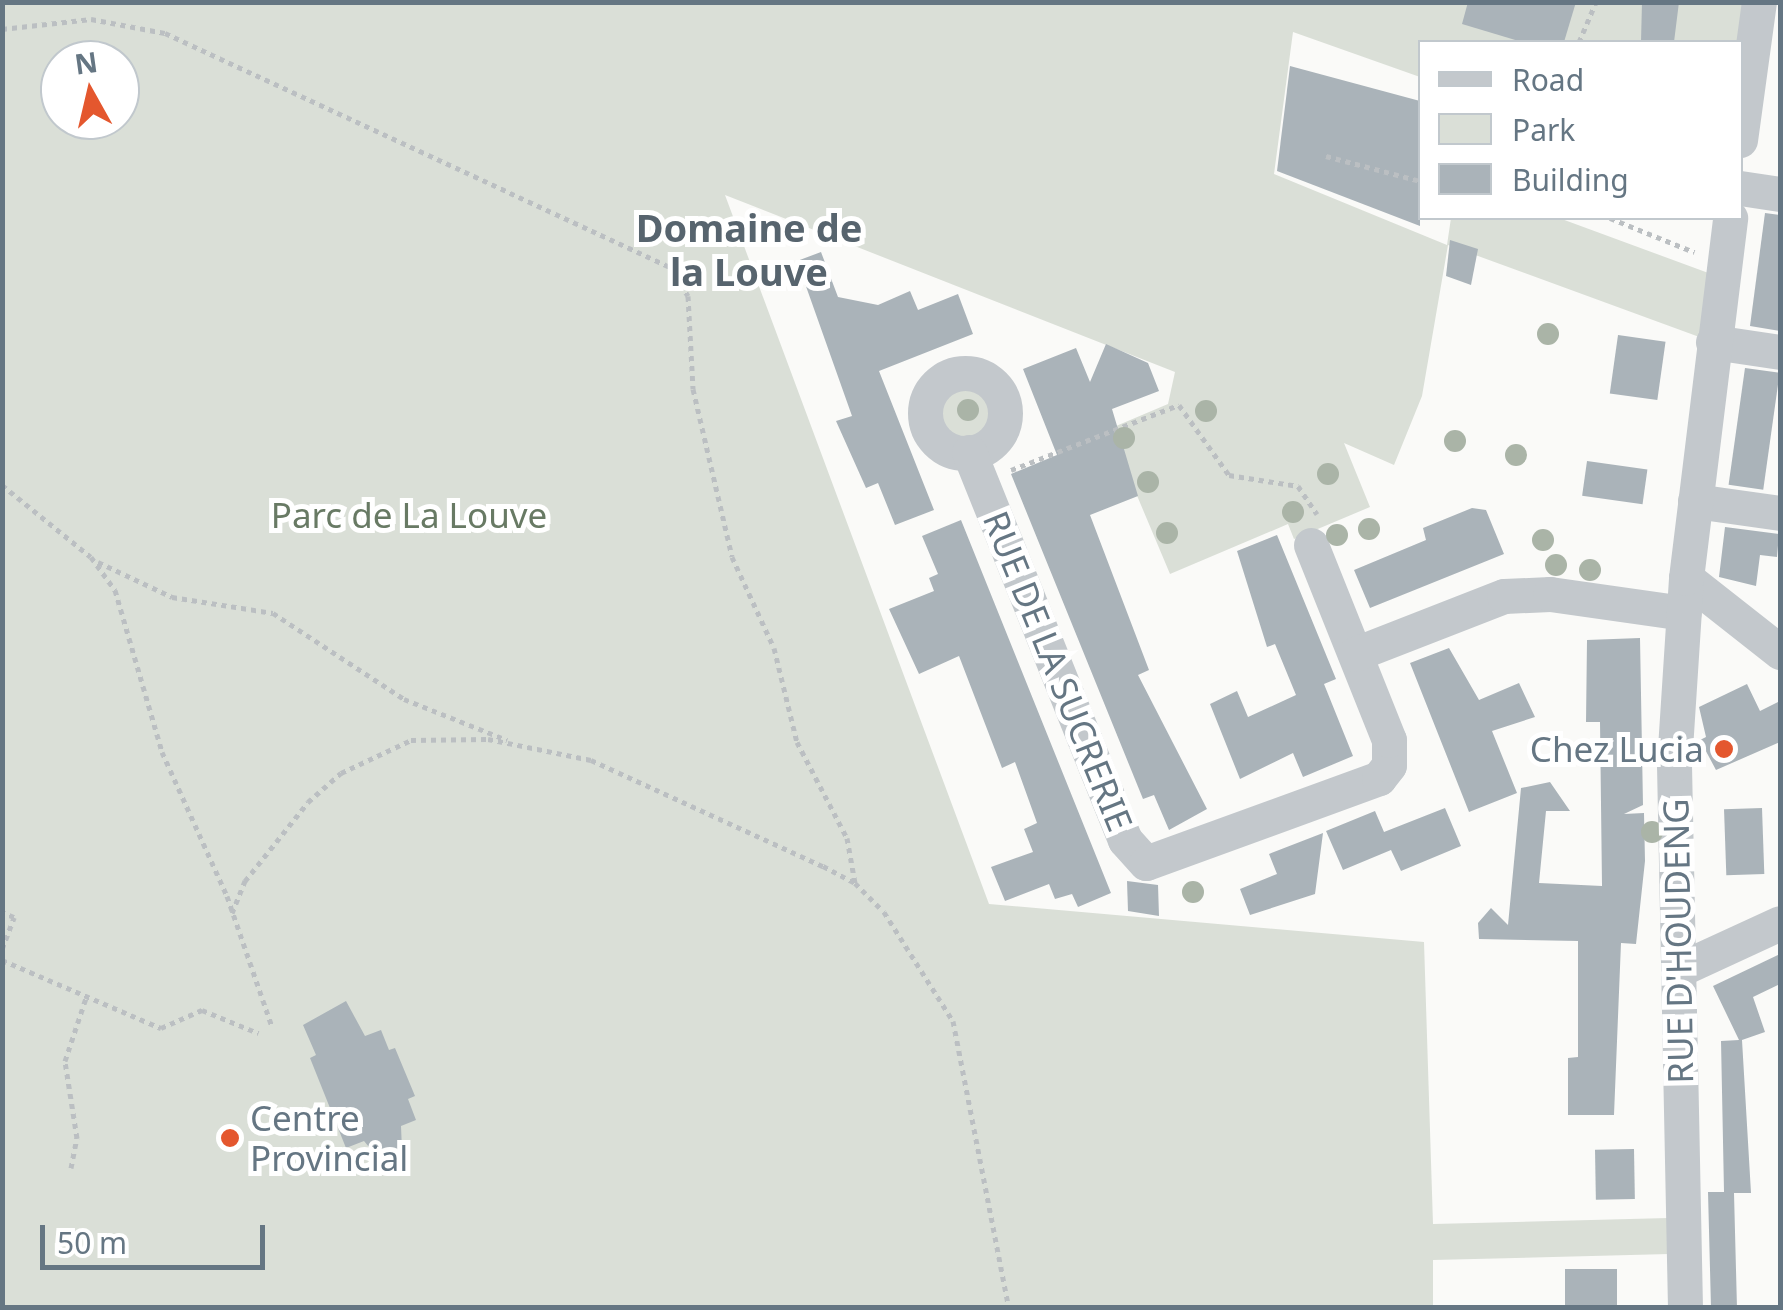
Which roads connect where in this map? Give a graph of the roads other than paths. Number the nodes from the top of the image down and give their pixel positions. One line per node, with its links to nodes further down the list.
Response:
1 (1766, 16): 2 (street)
2 (1743, 126)
3 (1743, 188): 4 (street)
4 (1780, 194)
5 (1730, 220): 6 (street, RUE D'HOUDENG)
6 (1713, 342): 7 (street); 9 (street, RUE D'HOUDENG)
7 (1780, 352)
8 (975, 468): 15 (street, RUE DE LA SUCRERIE)
9 (1695, 501): 10 (street); 12 (street, RUE D'HOUDENG)
10 (1780, 513)
11 (1311, 545): 15 (street, RUE DE LA SUCRERIE)
12 (1686, 578): 13 (street, RUE D'HOUDENG); 14 (street)
13 (1684, 613): 15 (street); 17 (street, RUE D'HOUDENG)
14 (1780, 652)
15 (1355, 654)
16 (1780, 923): 17 (street)
17 (1678, 970): 18 (street, RUE D'HOUDENG)
18 (1685, 1308)

